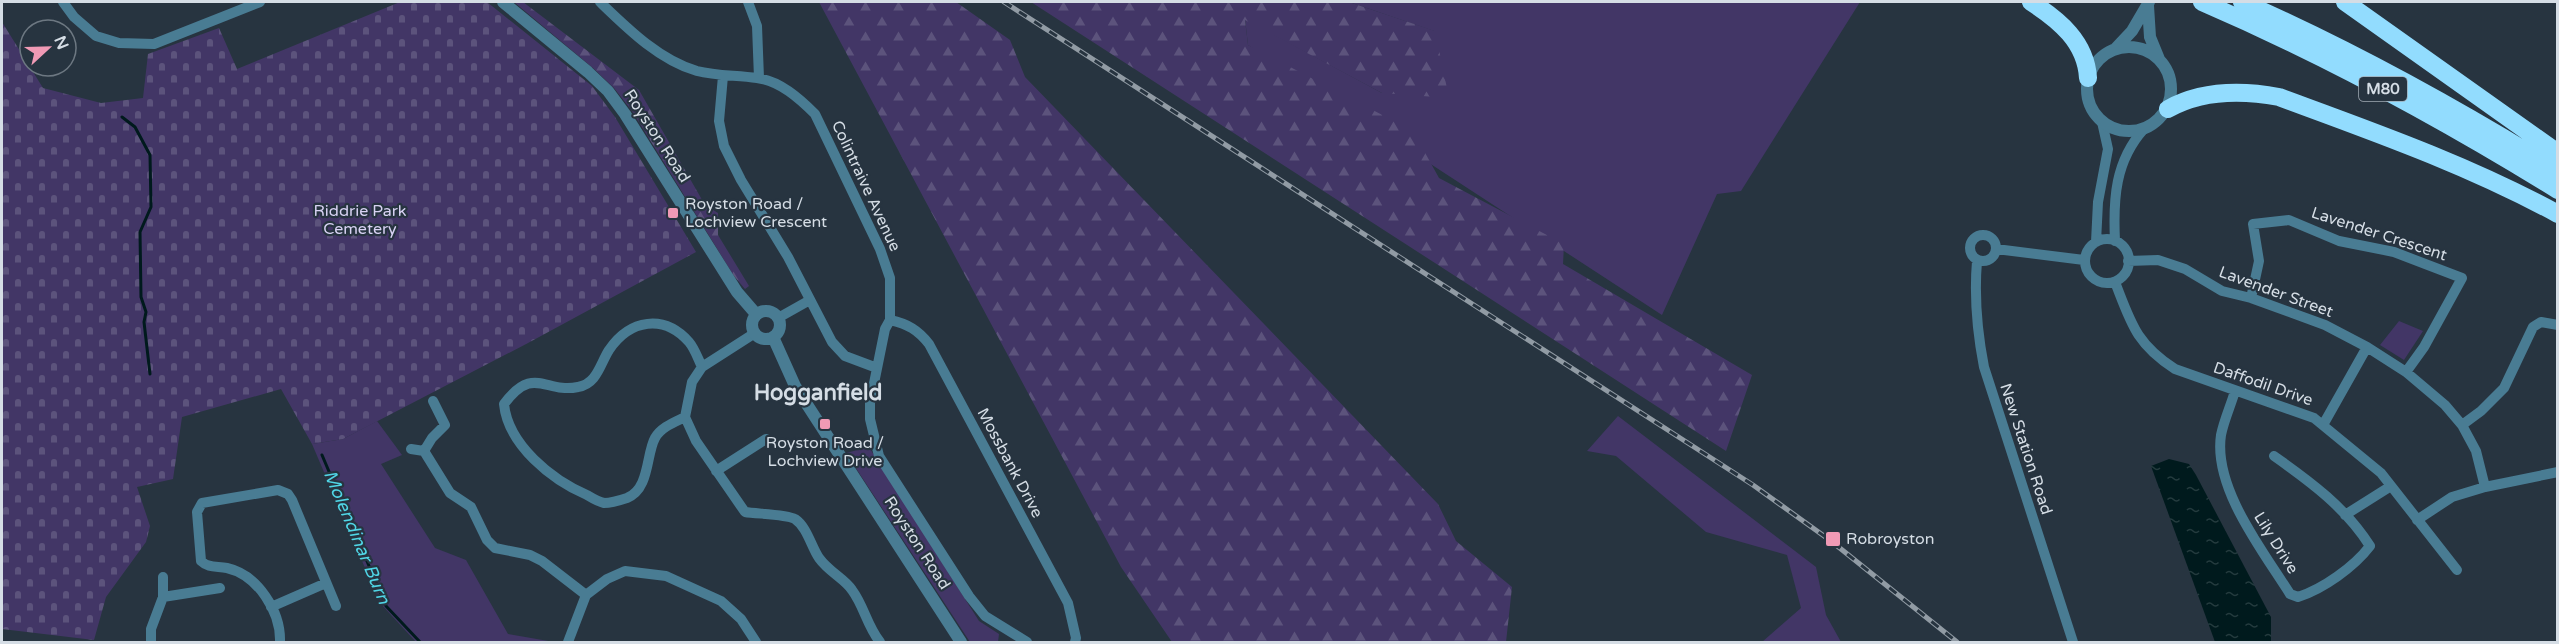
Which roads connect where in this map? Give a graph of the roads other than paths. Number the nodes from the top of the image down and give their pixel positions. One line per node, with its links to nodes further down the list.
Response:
1 (63, 2): 2 (street)
2 (260, 2)
3 (503, 2): 32 (street, Royston Road)
4 (600, 2): 13 (street, Colintraive Avenue)
5 (748, 2): 14 (street)
6 (2031, 2): 15 (highway)
7 (2202, 2): 21 (highway, M80)
8 (2242, 2): 20 (highway, M80)
9 (2345, 2): 19 (highway)
10 (2148, 3): 11 (street); 12 (street)
11 (2115, 49): 12 (street); 15 (street)
12 (2159, 60): 16 (street)
13 (723, 76): 14 (street, Colintraive Avenue); 31 (street)
14 (759, 78): 34 (street, Colintraive Avenue)
15 (2088, 78): 17 (street)
16 (2168, 109): 18 (street); 22 (highway)
17 (2102, 122): 18 (street); 24 (street)
18 (2144, 129): 23 (street)
19 (2558, 153)
20 (2558, 171)
21 (2558, 190)
22 (2558, 214)
23 (2115, 241): 24 (street); 28 (street)
24 (2096, 242): 26 (street)
25 (1996, 249): 26 (street); 27 (street); 27 (street)
26 (2084, 260): 29 (street)
27 (1977, 261): 73 (street, New Station Road)
28 (2128, 261): 29 (street); 30 (street, Lavender Street)
29 (2115, 282): 42 (street, Daffodil Drive)
30 (2251, 298): 38 (street, Lavender Street); 41 (street, Lavender Crescent)
31 (810, 300): 33 (street); 40 (street)
32 (756, 314): 33 (street); 36 (street)
33 (778, 318): 37 (street)
34 (890, 320): 40 (street, Colintraive Avenue); 72 (street, Mossbank Drive)
35 (2558, 325): 46 (street)
36 (754, 333): 37 (street); 39 (street)
37 (773, 337): 70 (street, Royston Road)
38 (2367, 347): 41 (street, Lavender Street); 45 (street)
39 (702, 367): 44 (street); 44 (street)
40 (877, 368): 71 (street, Colintraive Avenue)
41 (2406, 372): 46 (street, Lavender Street)
42 (2235, 391): 45 (street, Daffodil Drive); 55 (street, Lily Drive)
43 (433, 402): 49 (street)
44 (685, 417): 51 (street)
45 (2323, 424): 53 (street, Daffodil Drive)
46 (2462, 425): 54 (street, Lavender Street)
47 (766, 439): 51 (street)
48 (411, 449): 49 (street)
49 (424, 451): 61 (street)
50 (2274, 456): 55 (street, Lily Drive)
51 (716, 471): 69 (street)
52 (2558, 472): 54 (street)
53 (2391, 486): 55 (street); 56 (street, Daffodil Drive)
54 (2485, 487): 56 (street)
55 (2345, 514)
56 (2417, 519): 57 (street, Daffodil Drive)
57 (2457, 570)
58 (163, 577): 62 (street)
59 (326, 583): 63 (street); 64 (street); 64 (street)
60 (220, 588): 62 (street)
61 (585, 595): 67 (street); 68 (street)
62 (163, 597): 65 (street)
63 (336, 606)
64 (271, 607): 66 (street)
65 (151, 642)
66 (280, 642)
67 (568, 642)
68 (756, 642)
69 (880, 642)
70 (961, 642)
71 (1027, 642)
72 (1075, 642)
73 (2073, 642)

